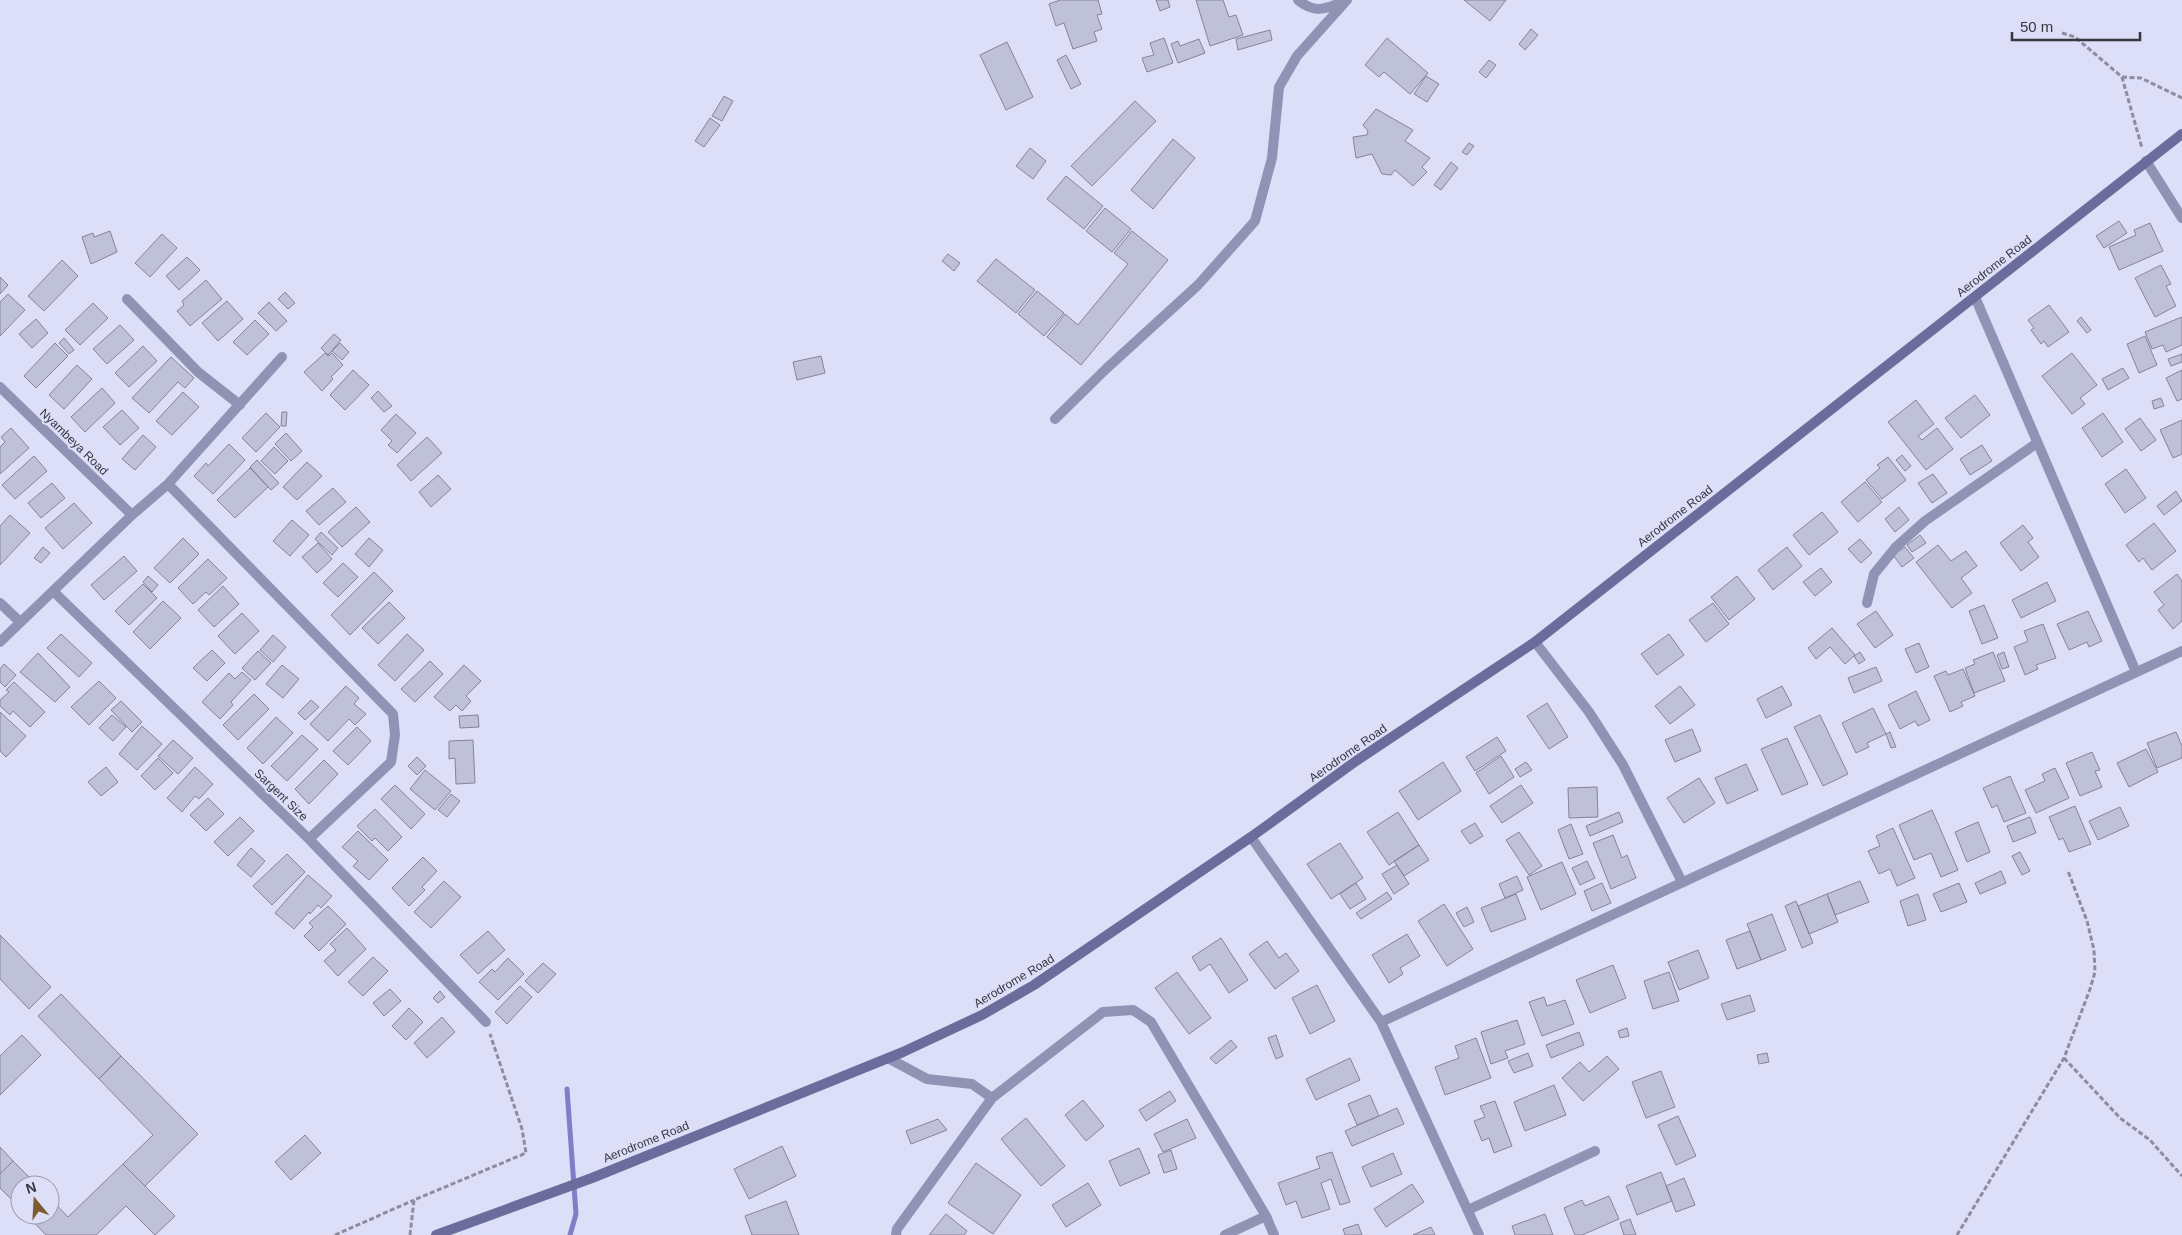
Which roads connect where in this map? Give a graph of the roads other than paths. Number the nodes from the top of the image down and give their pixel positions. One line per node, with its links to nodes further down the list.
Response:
1 (1298, 0): 2 (street)
2 (1347, 0): 11 (street)
3 (2182, 134): 4 (street, Aerodrome Road)
4 (2146, 162): 5 (street); 6 (street, Aerodrome Road)
5 (2182, 218)
6 (1974, 297): 12 (street); 20 (street, Aerodrome Road)
7 (127, 299): 10 (street)
8 (282, 357): 10 (street)
9 (0, 387): 14 (street, Nyambeya Road)
10 (240, 405): 13 (street)
11 (1055, 419)
12 (2037, 443): 17 (street); 22 (street)
13 (168, 484): 14 (street); 24 (street)
14 (132, 515): 15 (street)
15 (54, 592): 18 (street); 24 (street, Sargent Size)
16 (0, 603): 18 (street)
17 (1867, 603)
18 (19, 621): 19 (street)
19 (0, 642)
20 (1535, 642): 23 (street, Aerodrome Road); 25 (street)
21 (2182, 651): 22 (street)
22 (2136, 672): 25 (street)
23 (1251, 837): 27 (street); 28 (street, Aerodrome Road)
24 (309, 840): 26 (street, Sargent Size)
25 (1682, 882): 27 (street)
26 (486, 1022)
27 (1381, 1022): 31 (street)
28 (888, 1058): 29 (street); 33 (street, Aerodrome Road)
29 (992, 1098): 32 (street); 34 (street)
30 (1595, 1151): 31 (street)
31 (1468, 1210): 37 (street)
32 (1266, 1216): 35 (street); 36 (street)
33 (436, 1235)
34 (896, 1235)
35 (1225, 1235)
36 (1274, 1235)
37 (1479, 1235)

